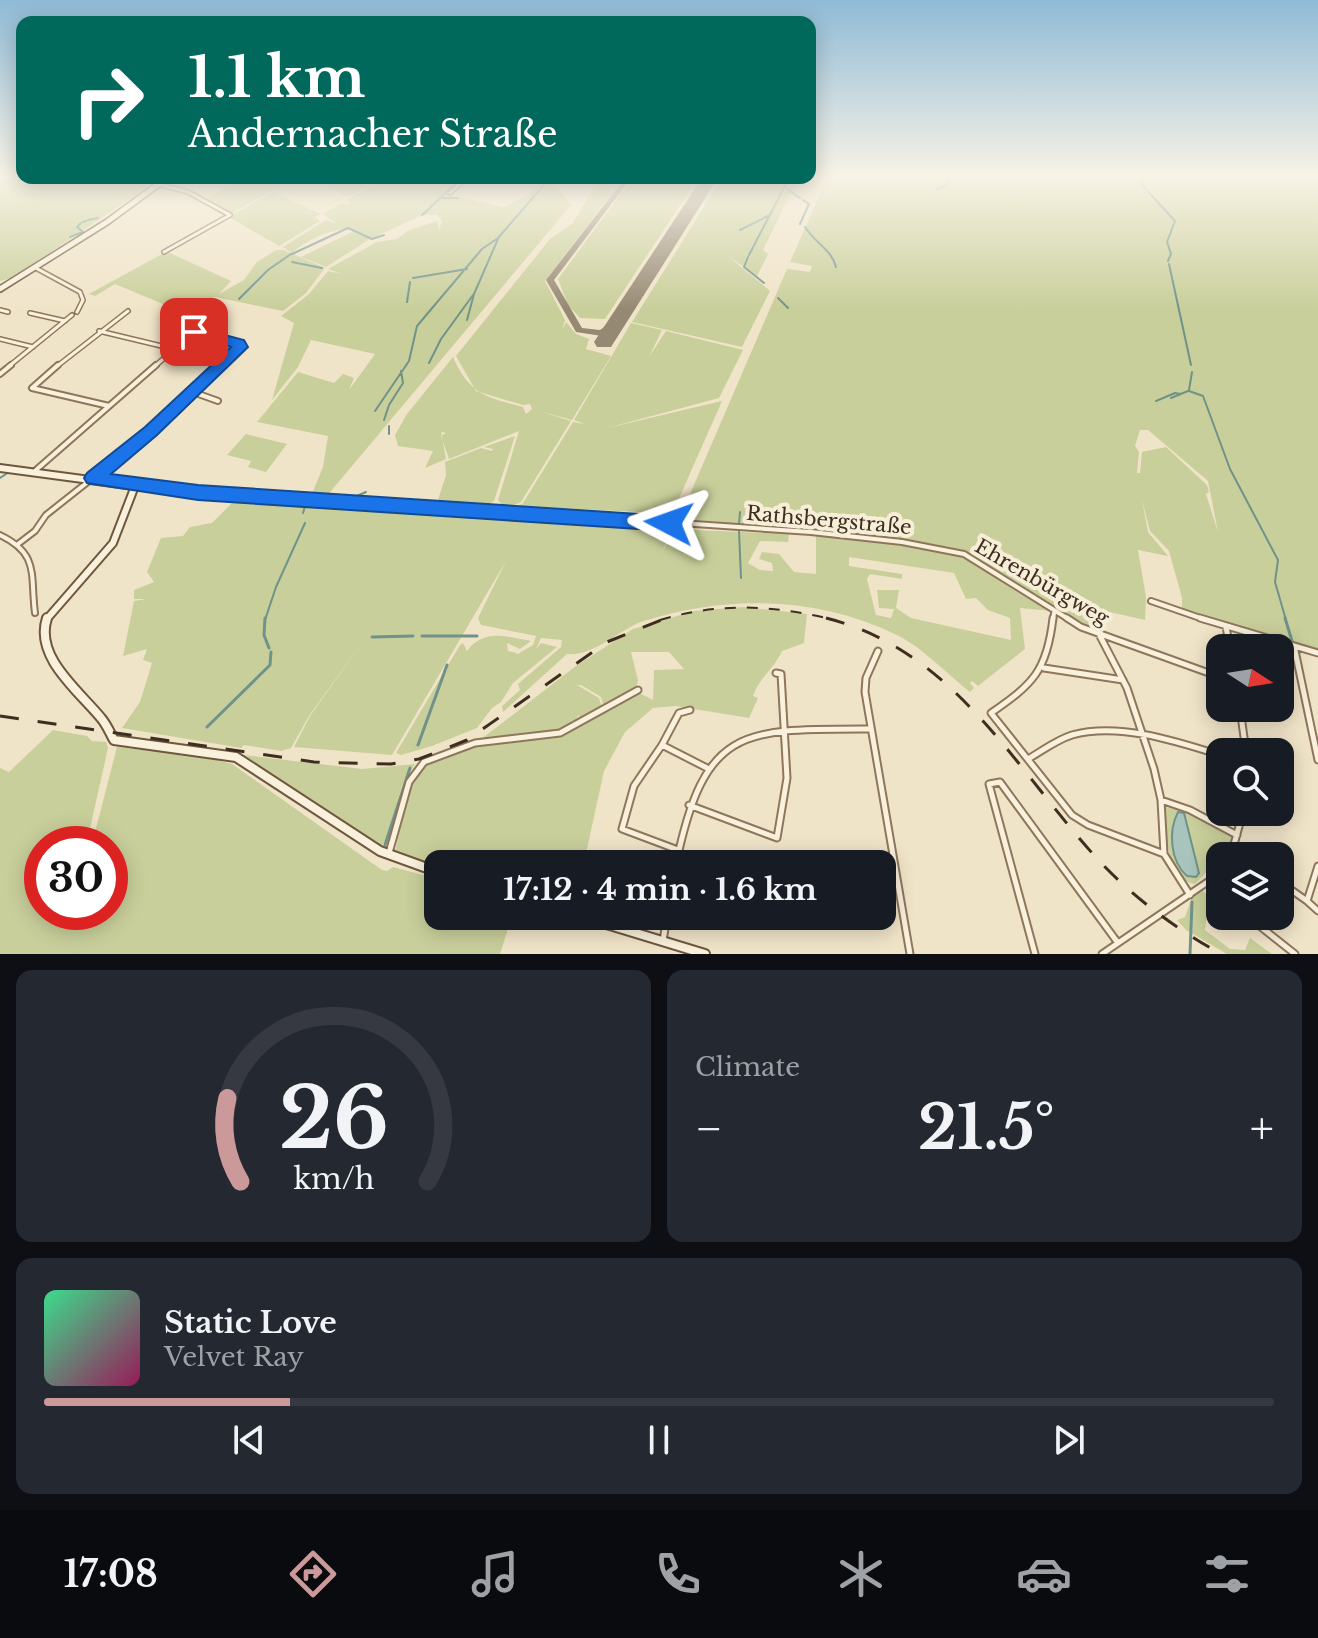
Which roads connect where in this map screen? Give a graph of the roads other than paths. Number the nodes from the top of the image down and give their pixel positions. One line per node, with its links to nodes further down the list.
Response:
1 (106, 221): 4 (street)
2 (220, 221): 3 (street)
3 (164, 252)
4 (34, 267): 5 (street); 10 (street)
5 (0, 289)
6 (0, 310): 8 (street)
7 (128, 311): 11 (street)
8 (8, 312)
9 (30, 313): 10 (street)
10 (65, 321): 13 (street)
11 (99, 331): 14 (street); 18 (street)
12 (0, 339): 13 (street)
13 (33, 347): 15 (street)
14 (174, 349): 16 (street); 18 (street)
15 (0, 374)
16 (193, 392): 17 (street); 21 (street)
17 (218, 401)
18 (109, 406): 20 (street)
19 (0, 468): 20 (street, Rathsbergstraße)
20 (36, 470): 21 (street, Rathsbergstraße)
21 (93, 478): 22 (street, Rathsbergstraße); 24 (street)
22 (135, 486): 25 (street, Rathsbergstraße); 57 (street)
23 (0, 535): 24 (street)
24 (18, 544): 28 (street)
25 (938, 548): 27 (street, Ehrenbürgweg)
26 (1151, 601): 29 (street)
27 (1054, 612): 32 (street, Ehrenbürgweg); 36 (street)
28 (35, 613)
29 (1226, 627): 30 (street); 31 (street)
30 (1227, 634)
31 (1251, 634)
32 (1100, 636): 37 (street, Ehrenbürgweg); 39 (street)
33 (1294, 646): 35 (street); 48 (street)
34 (878, 651): 43 (street)
35 (1318, 653)
36 (1044, 668): 39 (street); 47 (street)
37 (1206, 672)
38 (776, 673): 42 (street)
39 (1123, 680): 44 (street)
40 (638, 690): 57 (street)
41 (690, 710): 45 (street)
42 (784, 729): 43 (street); 49 (street); 51 (street)
43 (871, 729): 71 (street)
44 (1144, 737): 46 (street); 47 (street); 50 (street)
45 (662, 745): 49 (street); 55 (street)
46 (1206, 752)
47 (1028, 759): 56 (street)
48 (1318, 760)
49 (707, 768): 51 (street)
50 (1161, 800): 53 (street); 56 (street)
51 (689, 805): 55 (street)
52 (1239, 826): 53 (street)
53 (1237, 835): 54 (street)
54 (1235, 842)
55 (678, 850)
56 (1164, 854): 62 (street)
57 (388, 856): 59 (street)
58 (1318, 866): 63 (street)
59 (424, 868)
60 (1206, 883): 62 (street)
61 (1294, 892): 63 (street)
62 (1190, 895): 68 (street)
63 (1307, 901): 64 (street)
64 (1318, 911)
65 (621, 930): 69 (street)
66 (666, 930): 69 (street)
67 (1265, 930): 74 (street)
68 (1118, 943): 72 (street); 73 (street)
69 (665, 945): 70 (street)
70 (705, 954)
71 (910, 954)
72 (1035, 954)
73 (1102, 954)
74 (1295, 954)

